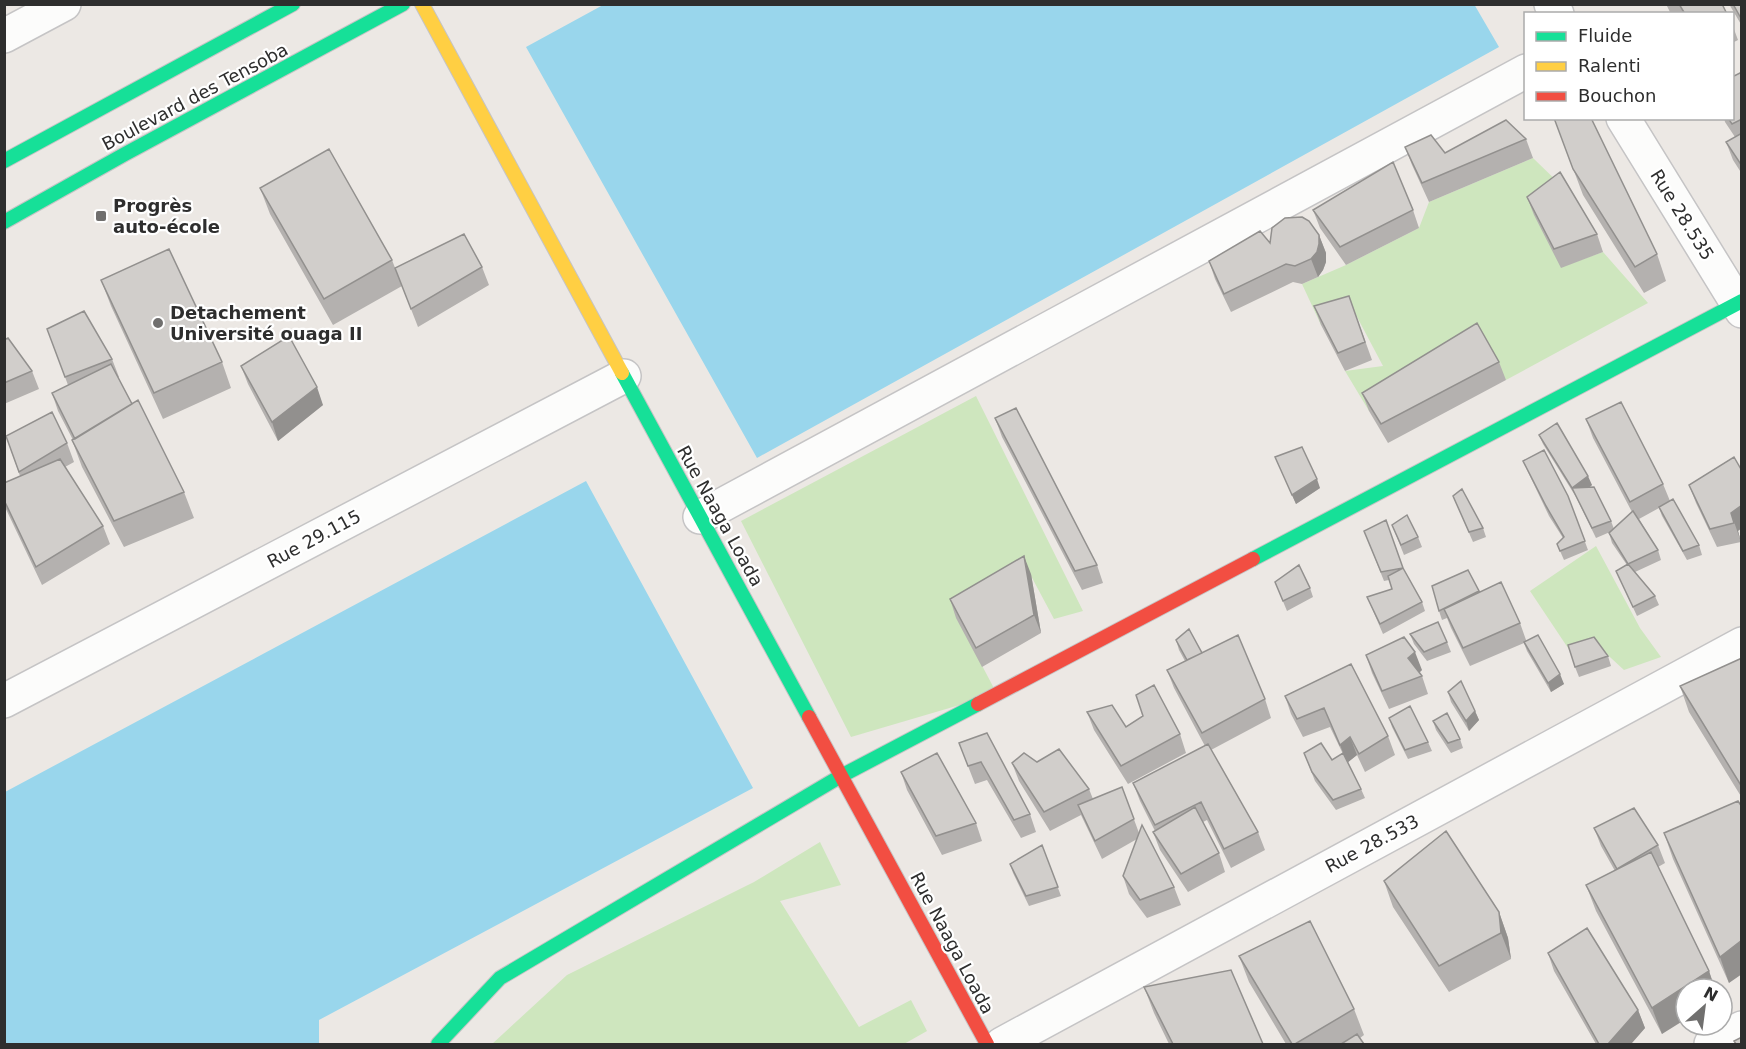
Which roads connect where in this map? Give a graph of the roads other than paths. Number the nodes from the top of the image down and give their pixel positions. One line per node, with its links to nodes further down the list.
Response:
1 (64, 4): 5 (street)
2 (293, 4): 8 (street, Boulevard des Tensoba)
3 (403, 4): 9 (street, Boulevard des Tensoba)
4 (422, 4): 11 (street, Rue Naaga Loada)
5 (4, 36)
6 (1524, 72): 12 (street)
7 (1624, 120): 10 (street, Rue 28.535)
8 (4, 161)
9 (4, 222)
10 (1740, 305): 15 (street)
11 (624, 376): 12 (street, Rue Naaga Loada); 14 (street, Rue 29.115)
12 (700, 517): 15 (street, Rue Naaga Loada)
13 (1742, 644): 19 (street, Rue 28.533)
14 (4, 701)
15 (841, 776): 17 (street); 18 (street, Rue Naaga Loada)
16 (1742, 1028): 20 (street)
17 (438, 1044)
18 (987, 1044)
19 (1002, 1044)
20 (1711, 1044)

